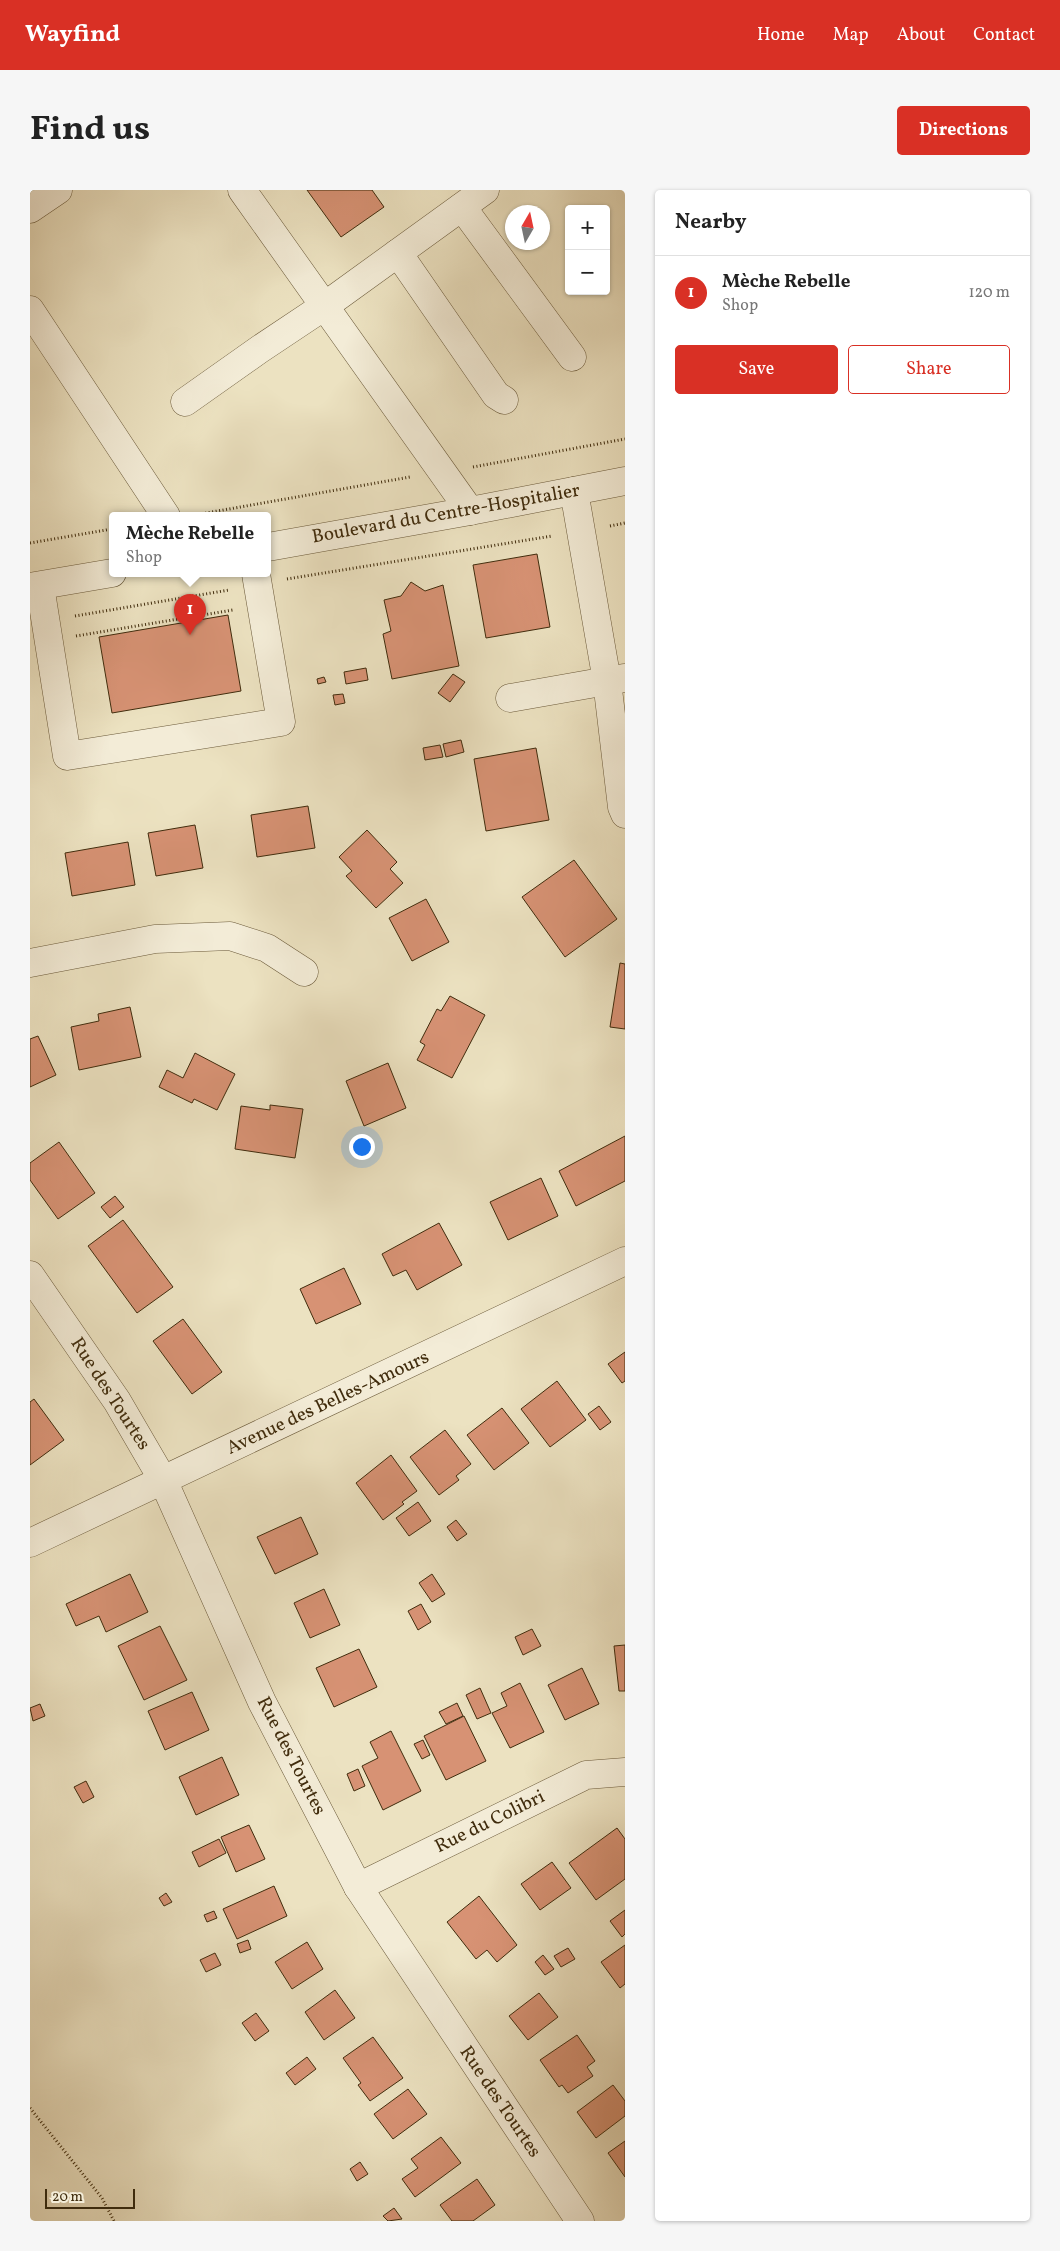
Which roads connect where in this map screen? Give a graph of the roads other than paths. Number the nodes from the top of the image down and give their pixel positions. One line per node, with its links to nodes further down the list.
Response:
1 (58, 190): 5 (street)
2 (242, 190): 7 (street)
3 (485, 190): 4 (street)
4 (462, 207): 6 (street); 9 (street)
5 (30, 209)
6 (398, 253): 7 (street); 10 (street)
7 (326, 305): 11 (street); 14 (street)
8 (30, 310): 15 (street)
9 (572, 357)
10 (504, 400)
11 (185, 402)
12 (625, 481): 13 (street, Boulevard du Centre-Hospitalier)
13 (574, 491): 14 (street, Boulevard du Centre-Hospitalier); 20 (street)
14 (470, 511): 16 (street, Boulevard du Centre-Hospitalier)
15 (163, 512)
16 (271, 546)
17 (109, 574): 19 (street)
18 (257, 579): 19 (street)
19 (35, 586)
20 (616, 679): 21 (street); 22 (street)
21 (510, 698)
22 (625, 814)
23 (30, 963): 24 (street)
24 (304, 972)
25 (625, 1261): 27 (street, Avenue des Belles-Amours)
26 (30, 1275): 27 (street, Rue des Tourtes)
27 (164, 1480): 28 (street, Avenue des Belles-Amours); 30 (street, Rue des Tourtes)
28 (30, 1543)
29 (625, 1772): 30 (street, Rue du Colibri)
30 (358, 1887): 31 (street, Rue des Tourtes)
31 (580, 2221)

